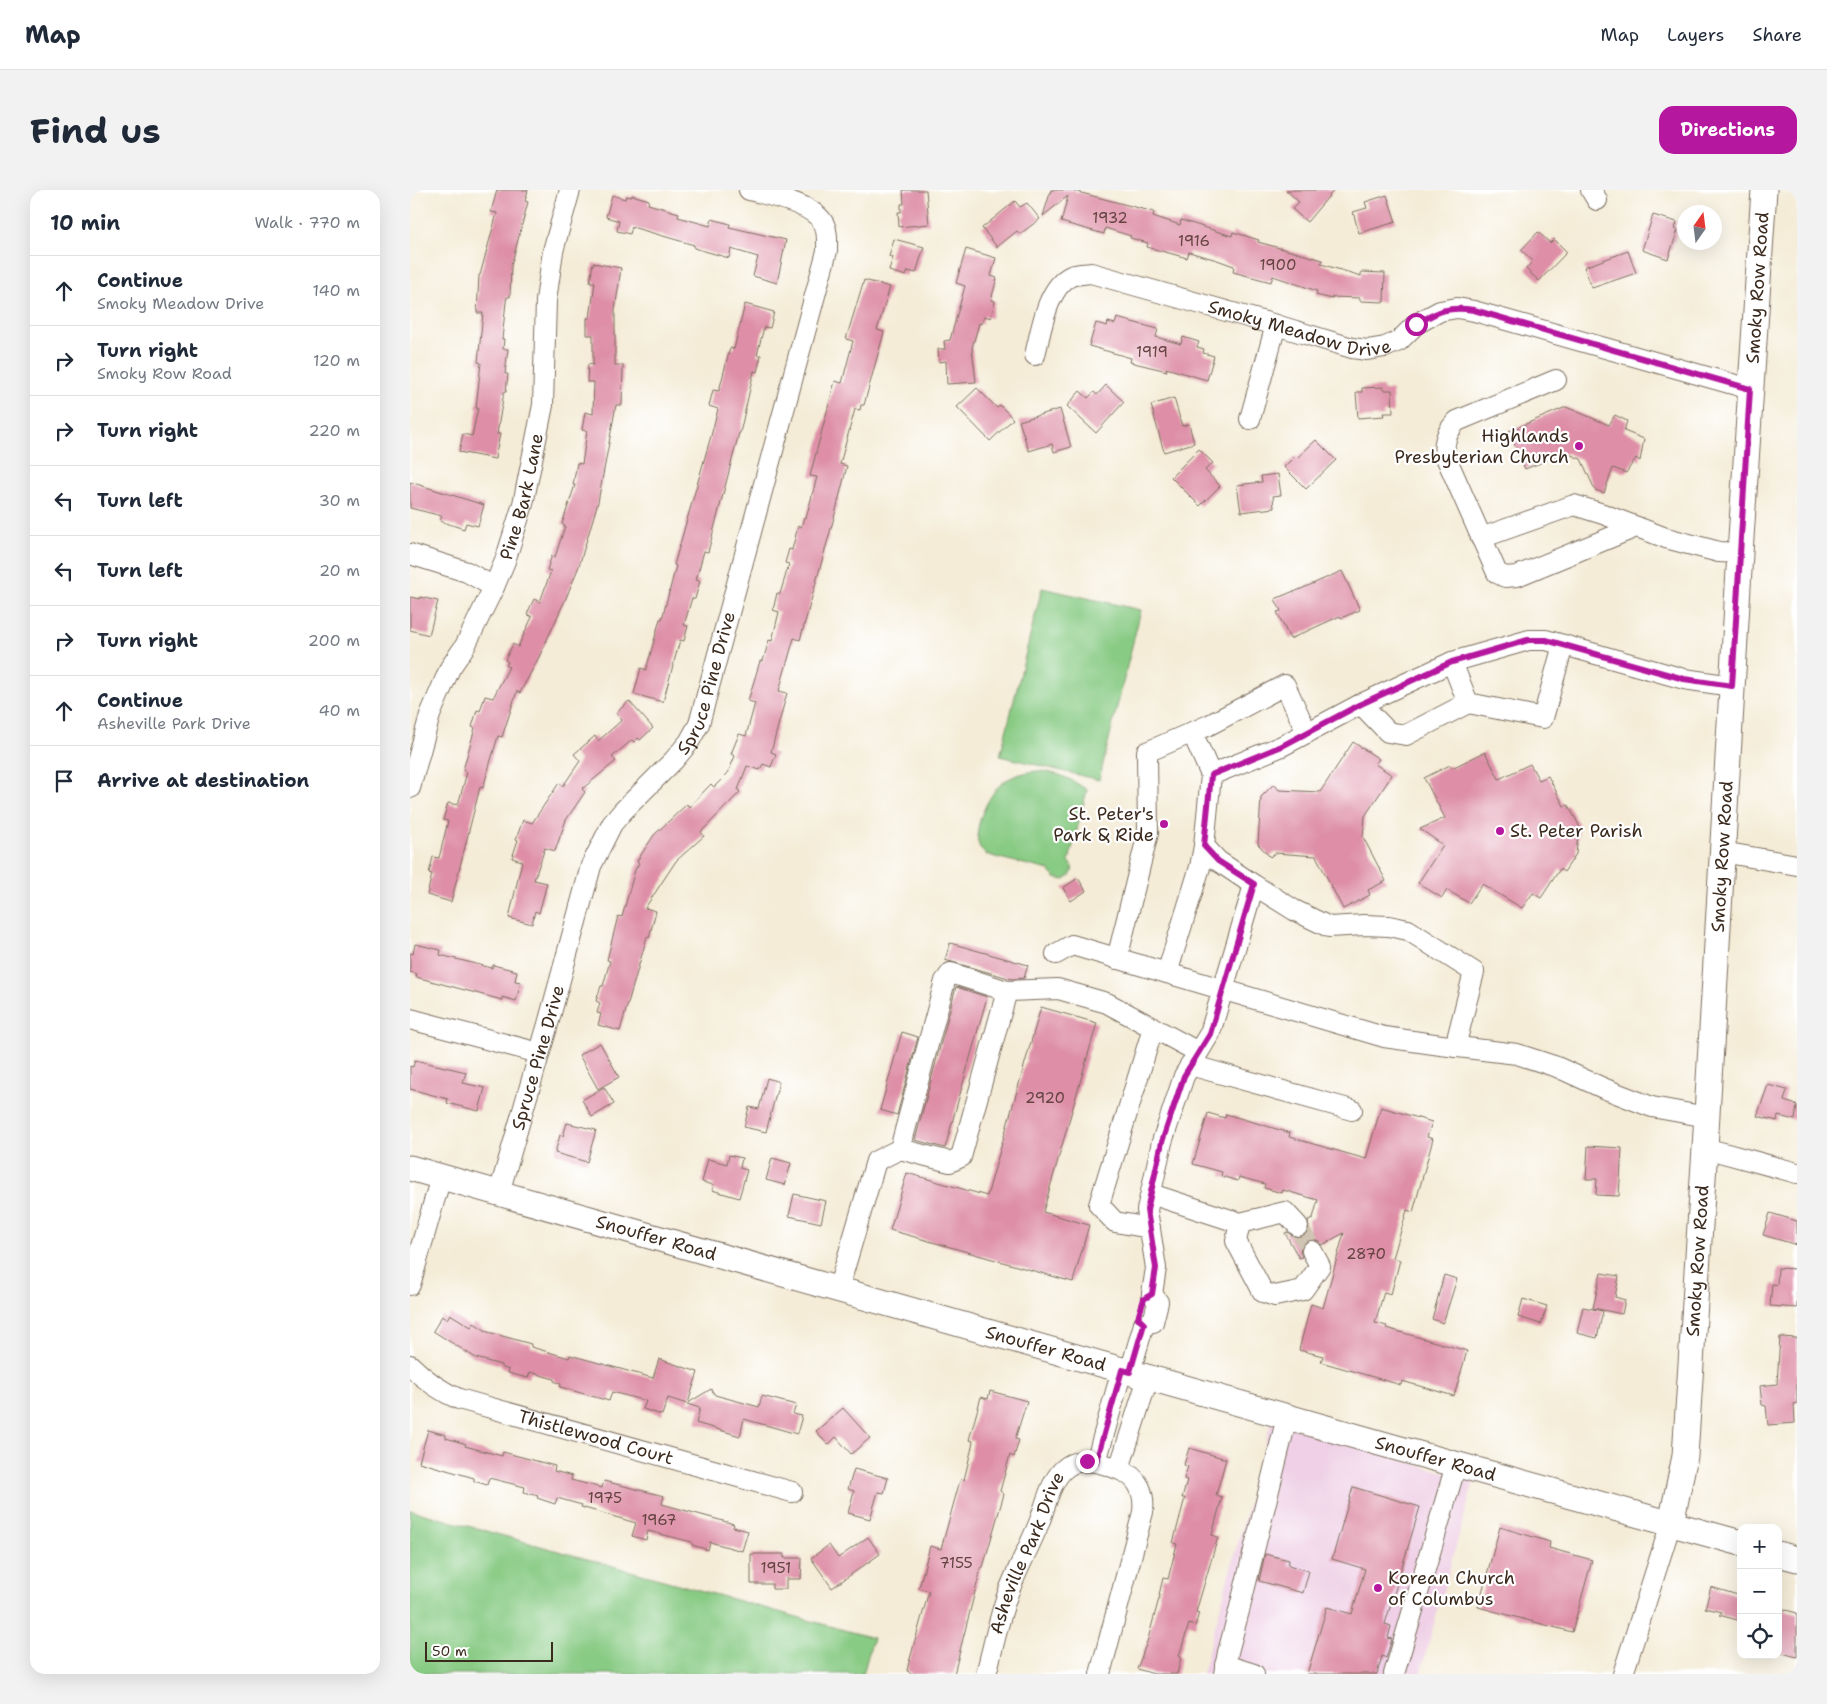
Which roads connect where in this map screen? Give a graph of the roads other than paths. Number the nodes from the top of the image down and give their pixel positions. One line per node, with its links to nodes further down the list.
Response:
1 (570, 190): 13 (street, Pine Bark Lane)
2 (749, 190): 35 (street, Spruce Pine Drive)
3 (1764, 190): 7 (main road, Smoky Row Road)
4 (1276, 325): 5 (street, Smoky Meadow Drive); 7 (street, Smoky Meadow Drive); 8 (street)
5 (1035, 355)
6 (1556, 380): 10 (street)
7 (1750, 389): 12 (main road, Smoky Row Road)
8 (1250, 420)
9 (1636, 527): 10 (street); 10 (street); 12 (street)
10 (1481, 538)
11 (410, 554): 13 (street)
12 (1740, 554): 16 (main road, Smoky Row Road)
13 (494, 587): 22 (street, Pine Bark Lane)
14 (1563, 645): 15 (street); 16 (street); 17 (street)
15 (1452, 662): 17 (street); 18 (street)
16 (1732, 686): 24 (main road, Smoky Row Road)
17 (1468, 703): 18 (street)
18 (1361, 704): 20 (street)
19 (1192, 732): 20 (street); 21 (street); 28 (street)
20 (1307, 732): 21 (street)
21 (1211, 775): 23 (street)
22 (410, 788)
23 (1204, 846): 26 (street); 29 (street)
24 (1722, 852): 25 (street); 38 (main road, Smoky Row Road)
25 (1797, 865)
26 (1254, 884): 30 (street); 34 (street)
27 (1056, 954): 28 (street)
28 (1117, 959): 29 (street)
29 (1167, 973): 30 (street)
30 (1224, 990): 34 (street); 36 (street)
31 (1008, 991): 33 (street); 40 (street); 40 (street)
32 (410, 1019): 35 (street)
33 (1154, 1028): 36 (street); 47 (street)
34 (1455, 1047): 38 (street)
35 (539, 1053): 44 (street, Spruce Pine Drive)
36 (1194, 1059): 37 (street); 45 (street)
37 (1352, 1110)
38 (1707, 1117): 39 (main road, Smoky Row Road)
39 (1705, 1148): 42 (street); 59 (main road, Smoky Row Road)
40 (900, 1149): 51 (street)
41 (410, 1168): 43 (main road, Snouffer Road)
42 (1797, 1173)
43 (441, 1177): 44 (main road, Snouffer Road); 50 (street)
44 (499, 1193): 51 (main road, Snouffer Road)
45 (1151, 1194): 47 (street); 48 (street)
46 (1298, 1226): 48 (street)
47 (1150, 1228): 53 (street)
48 (1238, 1232): 49 (street)
49 (1312, 1251)
50 (410, 1286)
51 (838, 1290): 53 (main road, Snouffer Road)
52 (410, 1365): 58 (street, Thistlewood Court)
53 (1133, 1373): 54 (main road, Snouffer Road); 55 (street); 57 (street)
54 (1287, 1417): 56 (main road, Snouffer Road); 63 (street)
55 (1096, 1462): 57 (street, Asheville Park Drive); 64 (street, Asheville Park Drive)
56 (1456, 1464): 59 (main road, Snouffer Road); 67 (street)
57 (1119, 1469): 65 (street, Asheville Park Drive)
58 (792, 1492)
59 (1671, 1523): 60 (main road, Snouffer Road); 68 (street)
60 (1737, 1542)
61 (1782, 1555): 62 (main road)
62 (1797, 1559)
63 (1225, 1669): 66 (street)
64 (986, 1674)
65 (1100, 1674)
66 (1254, 1674)
67 (1394, 1674)
68 (1623, 1674)

